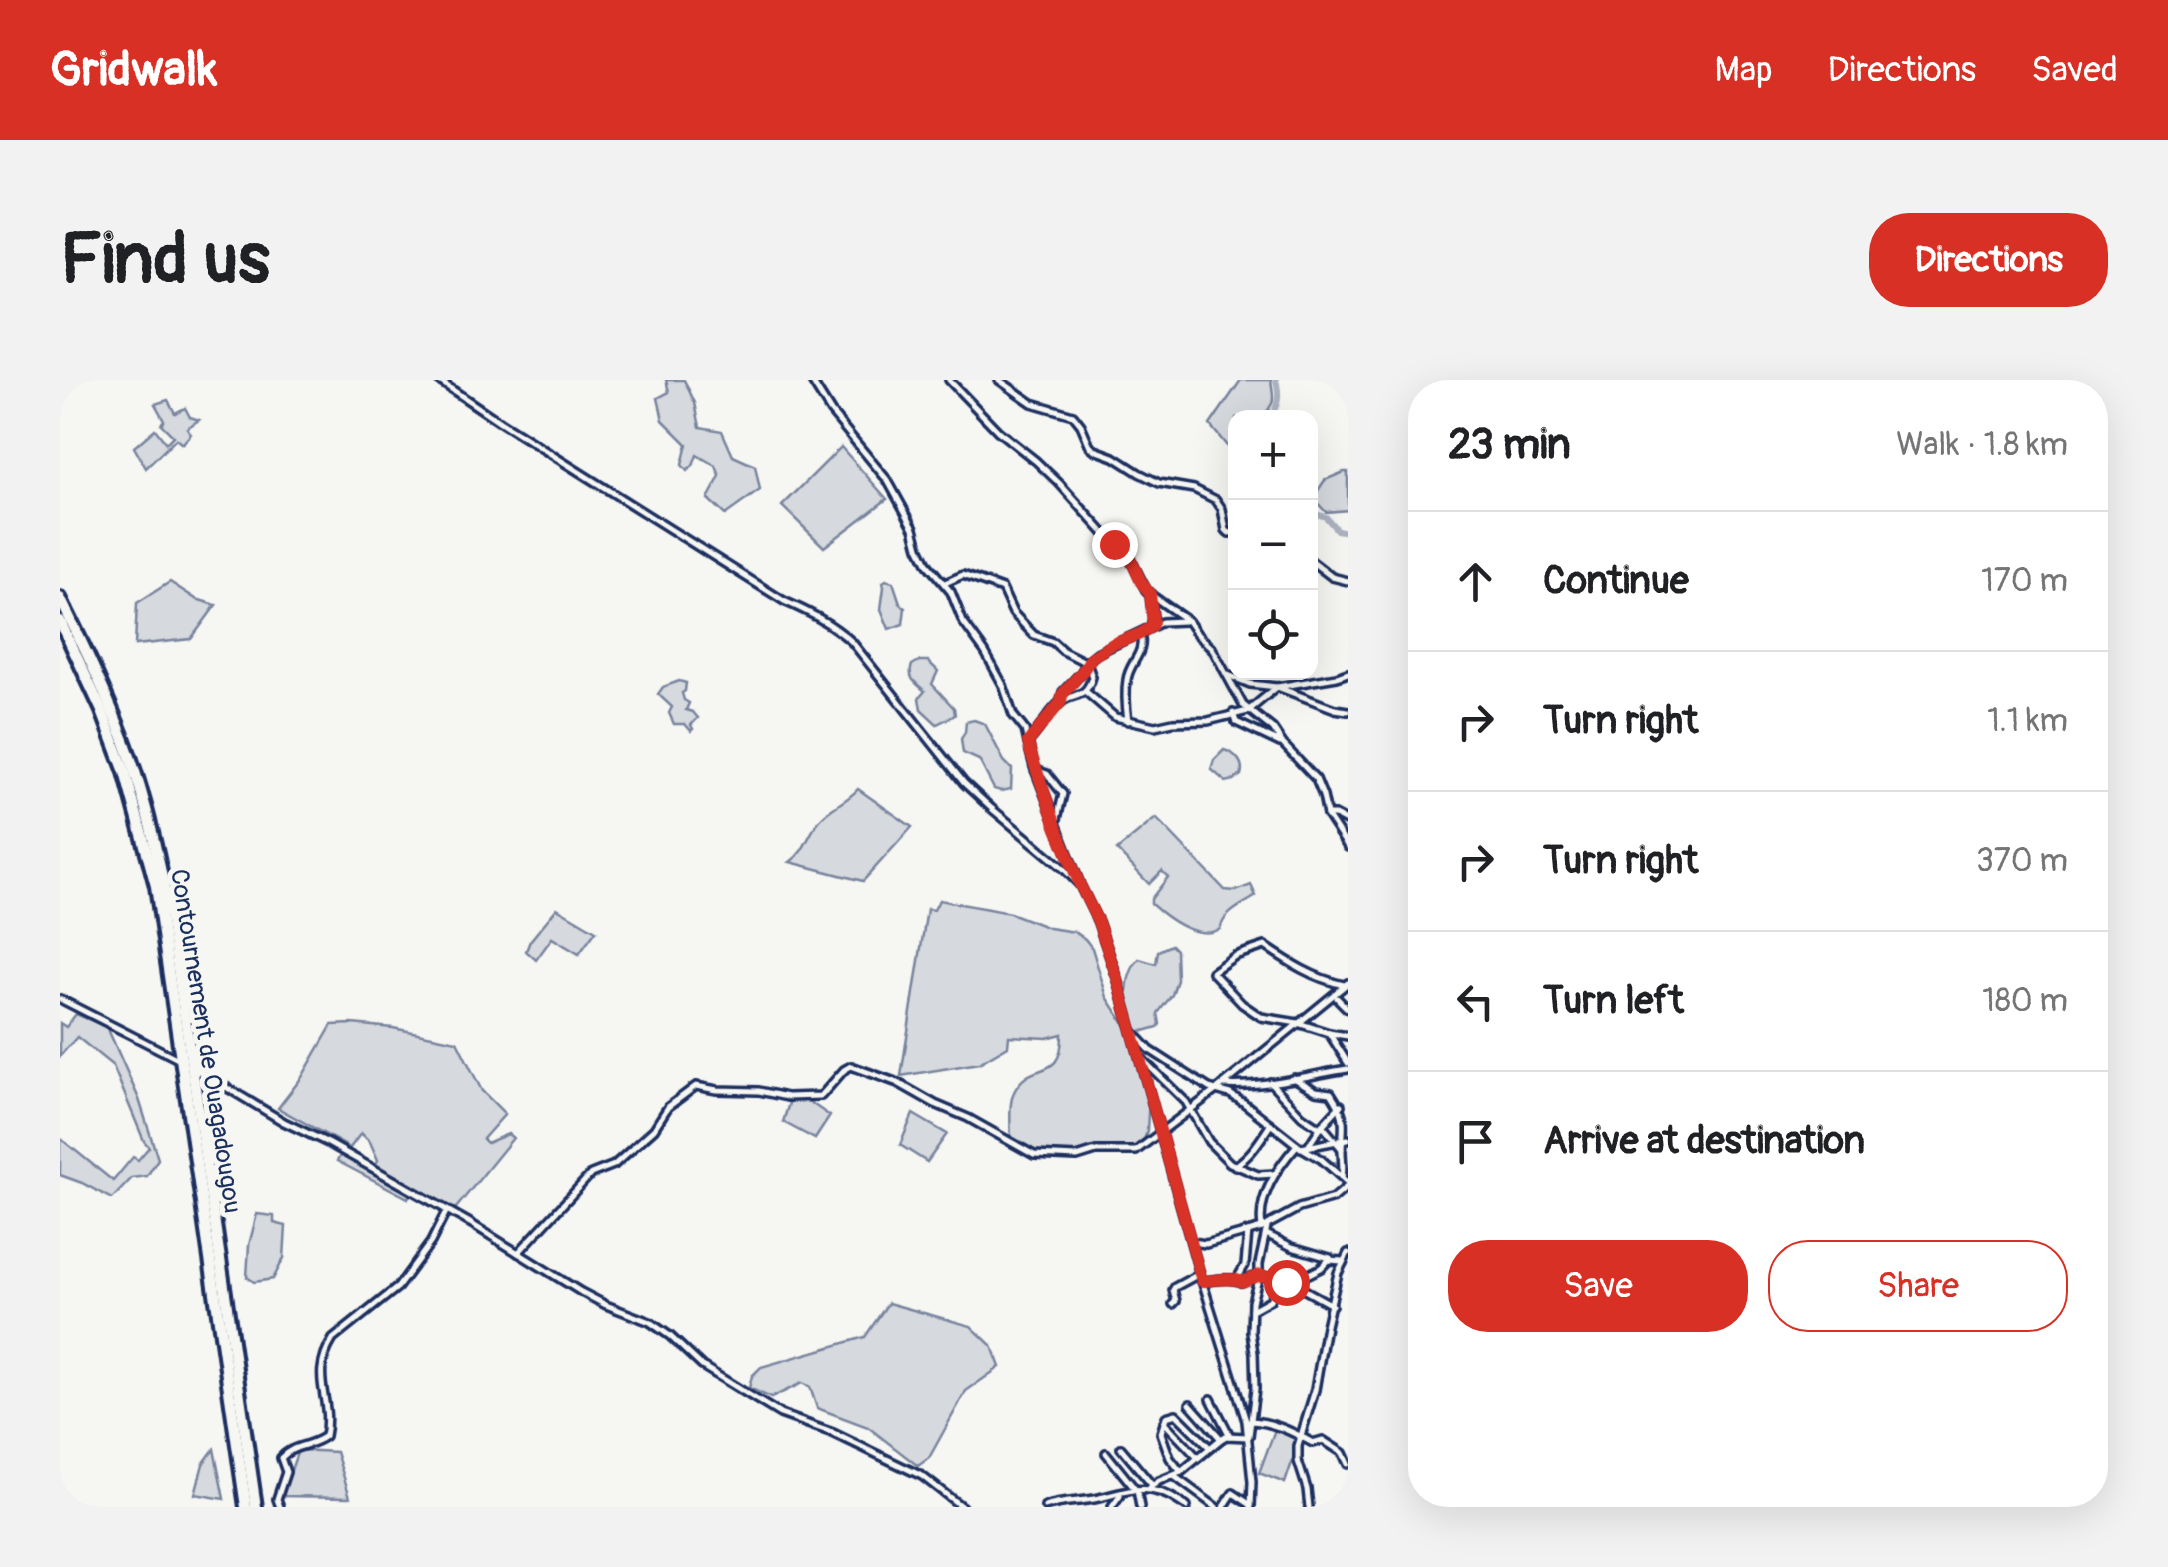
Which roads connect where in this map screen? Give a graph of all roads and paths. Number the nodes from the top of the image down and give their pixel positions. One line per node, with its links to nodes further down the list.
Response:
1 (438, 380): 6 (street)
2 (454, 380): 6 (street)
3 (811, 380): 10 (street)
4 (949, 380): 11 (street)
5 (999, 380): 7 (street)
6 (451, 389): 36 (street)
7 (1228, 532)
8 (1318, 566): 9 (street)
9 (1348, 580)
10 (945, 584): 17 (street); 29 (street)
11 (1150, 594): 13 (street); 15 (street)
12 (60, 598): 47 (highway, Contournement de Ouagadougou)
13 (1188, 620): 15 (street); 19 (street)
14 (60, 621): 47 (highway, Contournement de Ouagadougou)
15 (1151, 627): 16 (street)
16 (1140, 634): 17 (street); 28 (street)
17 (1086, 663): 23 (street); 24 (street)
18 (1348, 673): 22 (street)
19 (1228, 675)
20 (1230, 680): 25 (street)
21 (1242, 680): 22 (street)
22 (1276, 687): 25 (street); 26 (street)
23 (1085, 690): 24 (street); 28 (street)
24 (1061, 702): 29 (street)
25 (1248, 711): 27 (street); 30 (street)
26 (1348, 711)
27 (1233, 714): 28 (street); 30 (street)
28 (1128, 721)
29 (1028, 742): 31 (street)
30 (1283, 744): 32 (street)
31 (1036, 770): 34 (street); 34 (street)
32 (1327, 815): 33 (street); 35 (street)
33 (1348, 822)
34 (1056, 826): 36 (street)
35 (1348, 846)
36 (1080, 885): 42 (street)
37 (1347, 984): 41 (street); 41 (street)
38 (1337, 998): 40 (street)
39 (60, 999): 47 (street)
40 (1348, 1009)
41 (1298, 1024): 43 (street); 51 (street)
42 (1133, 1032): 46 (street); 52 (street)
43 (1329, 1033): 44 (street); 45 (street)
44 (1348, 1036)
45 (1345, 1050): 48 (street)
46 (1140, 1057): 54 (street); 57 (street)
47 (188, 1064): 66 (street); 104 (highway, Contournement de Ouagadougou); 105 (highway, Contournement de Ouagadougou)
48 (1348, 1066): 49 (street)
49 (1294, 1078): 50 (street); 53 (street)
50 (1270, 1082): 51 (street); 56 (street)
51 (1223, 1085): 52 (street)
52 (1216, 1090): 54 (street); 55 (street)
53 (1341, 1104): 56 (street); 58 (street)
54 (1191, 1110): 57 (street); 62 (street)
55 (1271, 1124): 60 (street); 62 (street)
56 (1321, 1126): 59 (street); 60 (street)
57 (1160, 1133): 69 (street); 71 (street)
58 (1347, 1139): 59 (street); 61 (street)
59 (1336, 1141): 60 (street); 61 (street)
60 (1303, 1147): 63 (street); 64 (street)
61 (1342, 1148): 64 (street)
62 (1235, 1166): 63 (street)
63 (1275, 1174): 67 (street)
64 (1342, 1177): 65 (street)
65 (1348, 1185): 67 (street)
66 (447, 1210): 71 (street); 106 (street)
67 (1265, 1230): 68 (street); 72 (street); 74 (street)
68 (1248, 1232): 69 (street); 76 (street)
69 (1192, 1242): 75 (street)
70 (1348, 1253): 73 (street)
71 (518, 1254): 107 (street)
72 (1333, 1259): 73 (street); 77 (street)
73 (1342, 1261): 79 (street)
74 (1260, 1275): 76 (street); 77 (street); 80 (street)
75 (1201, 1277): 76 (street); 78 (street); 83 (street)
76 (1236, 1279)
77 (1289, 1282): 79 (street); 80 (street)
78 (1174, 1304)
79 (1332, 1305): 86 (street)
80 (1252, 1310): 83 (street)
81 (1211, 1398): 85 (street)
82 (1190, 1404): 87 (street)
83 (1249, 1420): 86 (street); 88 (street)
84 (1164, 1422): 91 (street); 94 (street); 97 (street)
85 (1230, 1436): 87 (street); 88 (street)
86 (1301, 1437): 89 (street); 92 (street)
87 (1221, 1439): 91 (street)
88 (1248, 1440): 103 (street)
89 (1313, 1443): 92 (street); 95 (street)
90 (1121, 1448): 96 (street)
91 (1210, 1448): 94 (street)
92 (1298, 1451): 114 (street)
93 (1106, 1452): 98 (street)
94 (1198, 1458): 97 (street)
95 (1348, 1464)
96 (1138, 1468): 98 (street); 99 (street)
97 (1177, 1474): 99 (street); 112 (street)
98 (1126, 1478): 100 (street)
99 (1150, 1487): 100 (street); 102 (street)
100 (1136, 1490): 101 (street); 110 (street)
101 (1122, 1494): 108 (street); 109 (street)
102 (1178, 1505): 111 (street)
103 (1251, 1506): 113 (street)
104 (246, 1507)
105 (256, 1507)
106 (280, 1507)
107 (962, 1507)
108 (1046, 1507)
109 (1112, 1507)
110 (1140, 1507)
111 (1187, 1507)
112 (1216, 1507)
113 (1224, 1507)
114 (1309, 1507)

